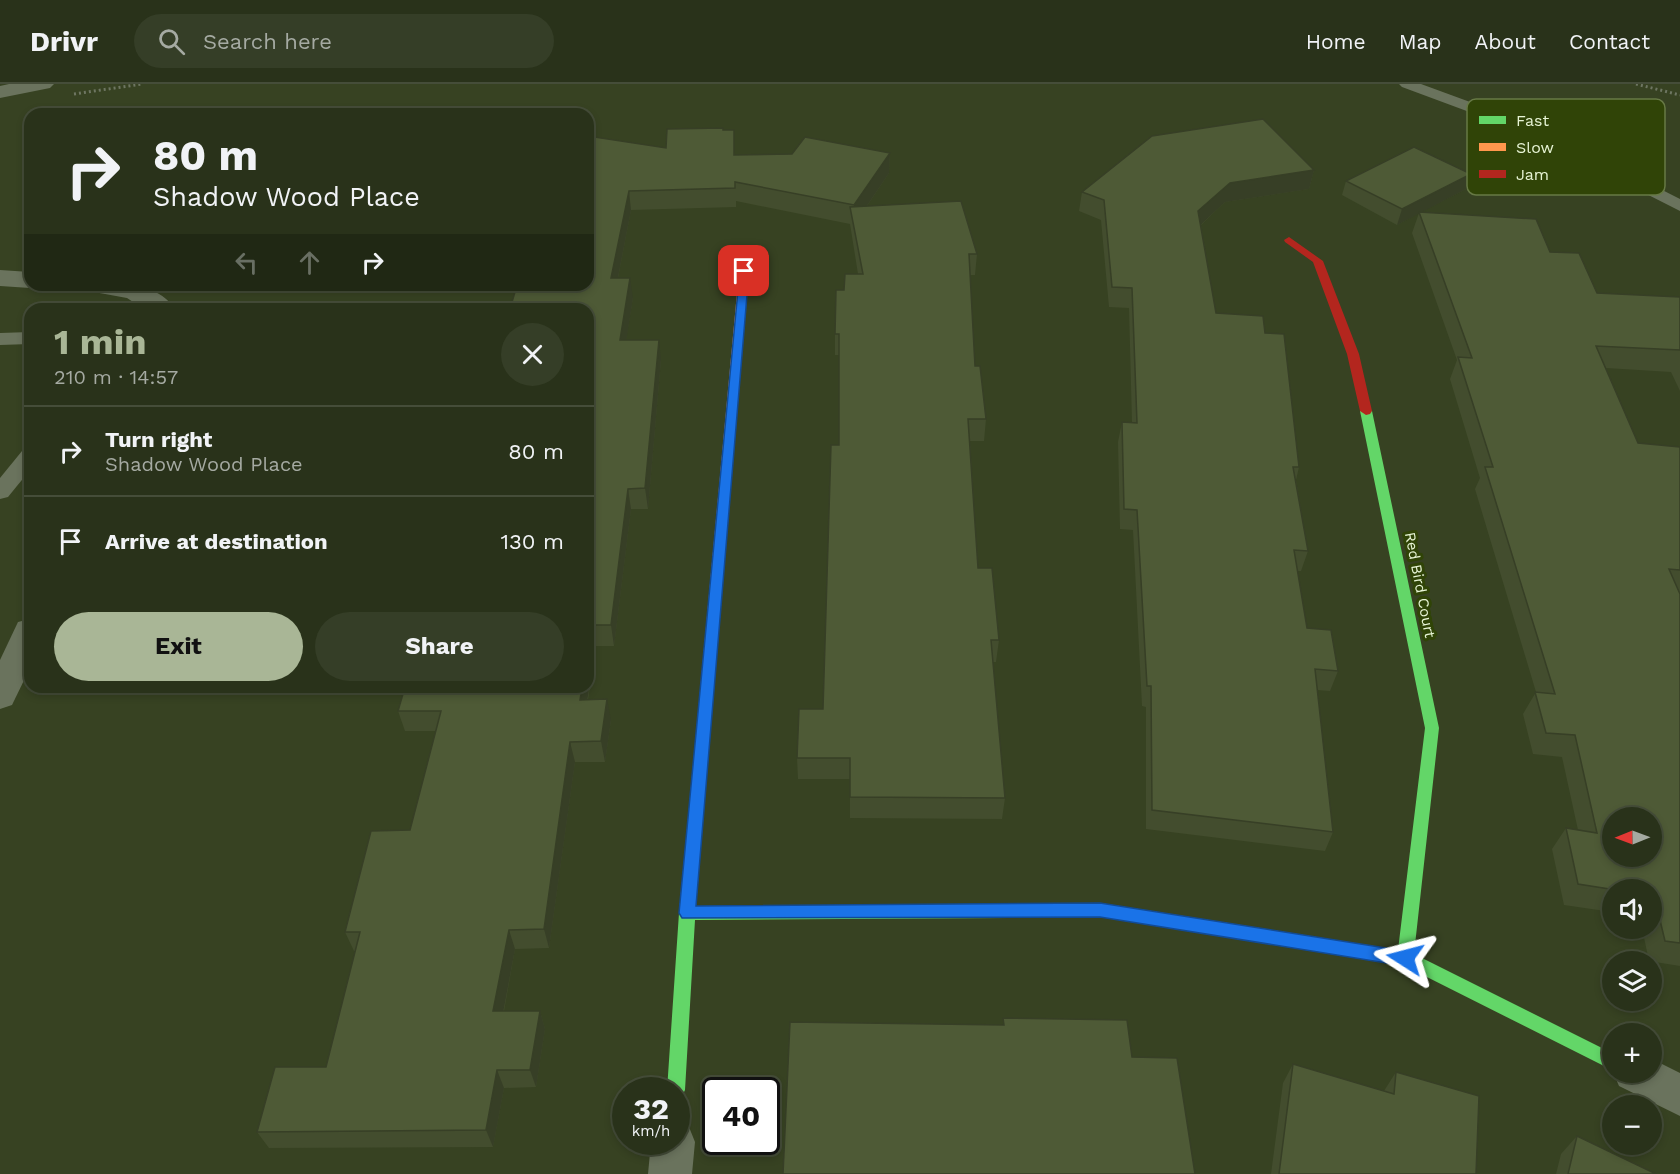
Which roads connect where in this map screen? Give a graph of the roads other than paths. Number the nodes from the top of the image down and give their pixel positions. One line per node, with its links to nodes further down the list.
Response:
1 (43, 84): 3 (street)
2 (1407, 84): 4 (lane)
3 (0, 92)
4 (1467, 106)
5 (1659, 195): 6 (lane)
6 (1680, 206)
7 (1289, 240): 20 (street, Red Bird Court)
8 (744, 271): 19 (street)
9 (0, 278): 10 (street)
10 (24, 280)
11 (128, 291): 12 (street)
12 (152, 303)
13 (24, 338): 14 (lane)
14 (0, 339)
15 (24, 463): 16 (lane)
16 (0, 492)
17 (24, 644): 18 (street)
18 (0, 696)
19 (687, 913): 20 (street); 22 (street)
20 (1405, 958): 21 (street)
21 (1602, 1057)
22 (677, 1077)
23 (1656, 1083): 24 (street)
24 (1680, 1095)
25 (672, 1155): 26 (street)
26 (670, 1174)

